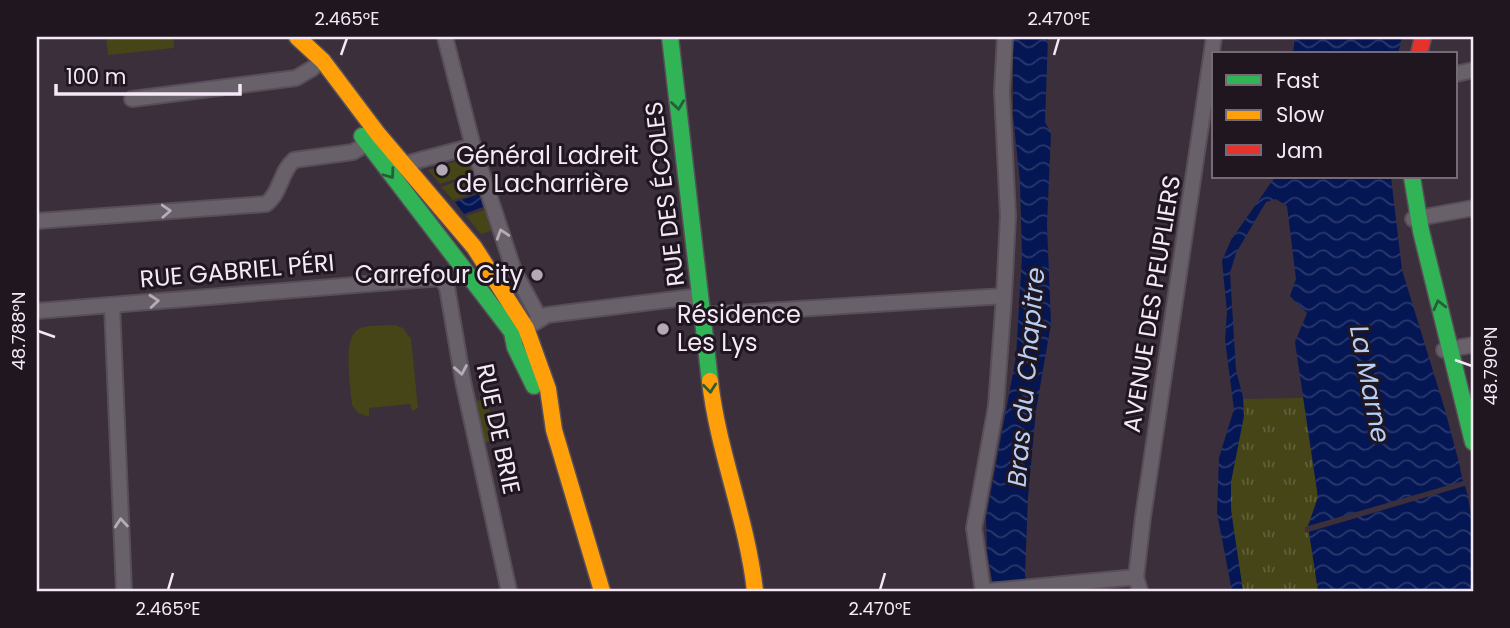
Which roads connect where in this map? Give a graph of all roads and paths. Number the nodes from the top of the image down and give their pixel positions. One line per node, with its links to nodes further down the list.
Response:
1 (296, 37): 6 (main road); 10 (main road)
2 (445, 37): 9 (street)
3 (670, 37): 18 (main road, RUE DES ÉCOLES, one-way to 18)
4 (1005, 37): 19 (street)
5 (1214, 37): 27 (street, AVENUE DES PEUPLIERS)
6 (313, 68): 7 (street); 8 (main road)
7 (132, 99)
8 (368, 143): 14 (street, one-way to 8); 16 (main road, one-way to 16)
9 (473, 146): 10 (street); 23 (street, one-way to 9)
10 (405, 164): 15 (main road)
11 (1412, 178): 13 (main road)
12 (1473, 208): 13 (street)
13 (1416, 218): 25 (main road, one-way to 13)
14 (37, 221)
15 (474, 247): 16 (street); 23 (main road)
16 (457, 262): 17 (street); 23 (main road)
17 (441, 278): 20 (street, RUE GABRIEL PÉRI, one-way to 17); 29 (street, RUE DE BRIE, one-way to 29)
18 (700, 296): 22 (main road, RUE DES ÉCOLES); 23 (street)
19 (1004, 296): 22 (street); 32 (street)
20 (112, 305): 21 (street, RUE GABRIEL PÉRI); 28 (street, one-way to 20)
21 (37, 311)
22 (703, 315): 31 (main road, RUE DES ÉCOLES, one-way to 31)
23 (526, 326): 30 (main road)
24 (1473, 345): 25 (street)
25 (1447, 349): 26 (main road)
26 (1473, 442)
27 (1138, 584): 33 (street)
28 (124, 591)
29 (509, 591)
30 (602, 591)
31 (755, 591)
32 (983, 591)
33 (989, 591)

